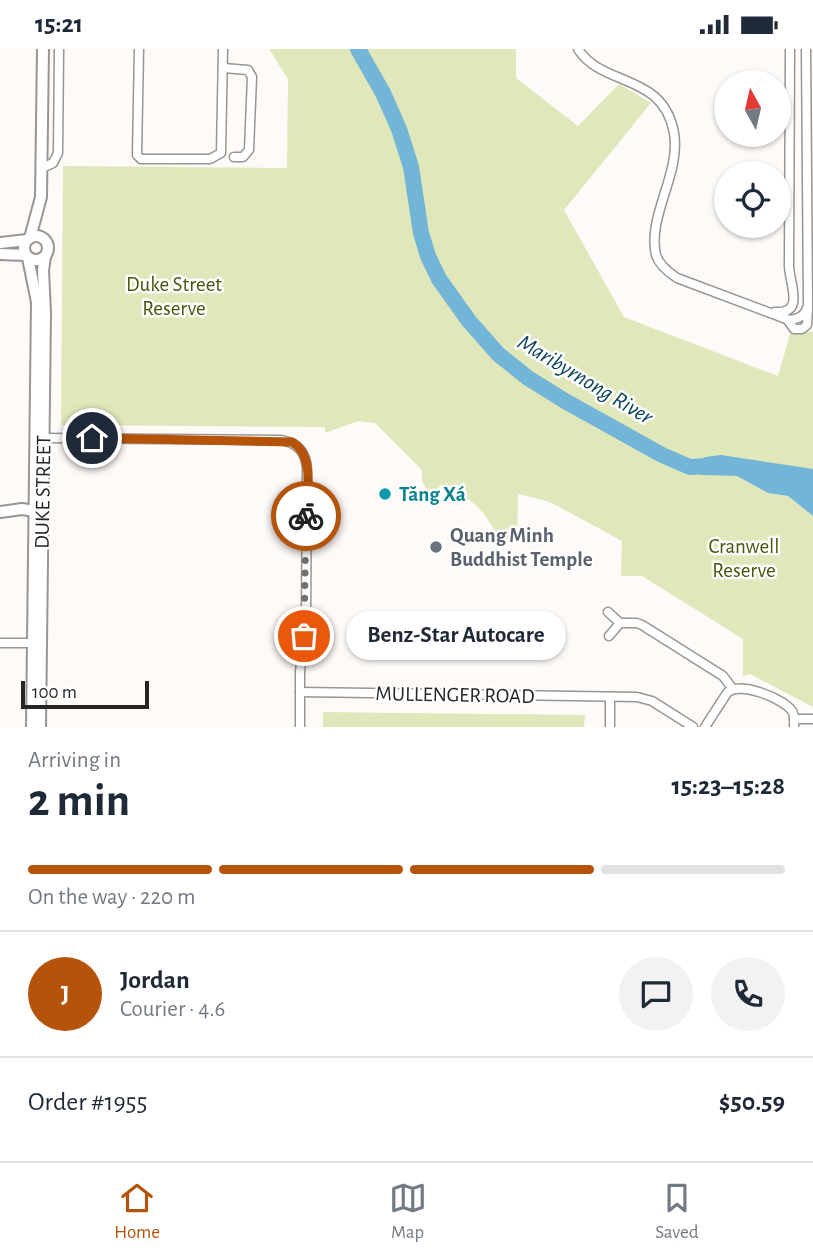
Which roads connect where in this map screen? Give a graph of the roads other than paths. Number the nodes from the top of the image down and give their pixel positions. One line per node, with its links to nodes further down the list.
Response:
1 (43, 49): 10 (street)
2 (58, 49): 10 (street)
3 (139, 49): 8 (street)
4 (223, 49): 8 (street)
5 (578, 49): 17 (street)
6 (790, 49): 17 (street)
7 (806, 49): 17 (street)
8 (223, 68): 9 (street)
9 (234, 157)
10 (42, 167): 11 (street); 12 (street)
11 (29, 239): 12 (street); 13 (street); 15 (street)
12 (46, 240): 16 (street)
13 (0, 243)
14 (0, 254): 15 (street)
15 (27, 256): 16 (street); 18 (street, DUKE STREET)
16 (45, 257): 18 (street, DUKE STREET)
17 (762, 310)
18 (40, 437): 20 (street, DUKE STREET); 27 (street)
19 (0, 513): 20 (street)
20 (38, 513): 25 (street, DUKE STREET)
21 (608, 613): 22 (street)
22 (620, 623): 23 (street); 26 (street)
23 (609, 636)
24 (0, 643): 25 (street)
25 (37, 643): 31 (street, DUKE STREET); 32 (street, DUKE STREET)
26 (732, 688): 30 (street); 36 (street)
27 (300, 692): 28 (street, MULLENGER ROAD); 33 (street)
28 (610, 697): 34 (street); 35 (street, MULLENGER ROAD)
29 (813, 719): 30 (street)
30 (794, 723)
31 (32, 727)
32 (40, 727)
33 (300, 727)
34 (610, 727)
35 (693, 727)
36 (705, 727)

